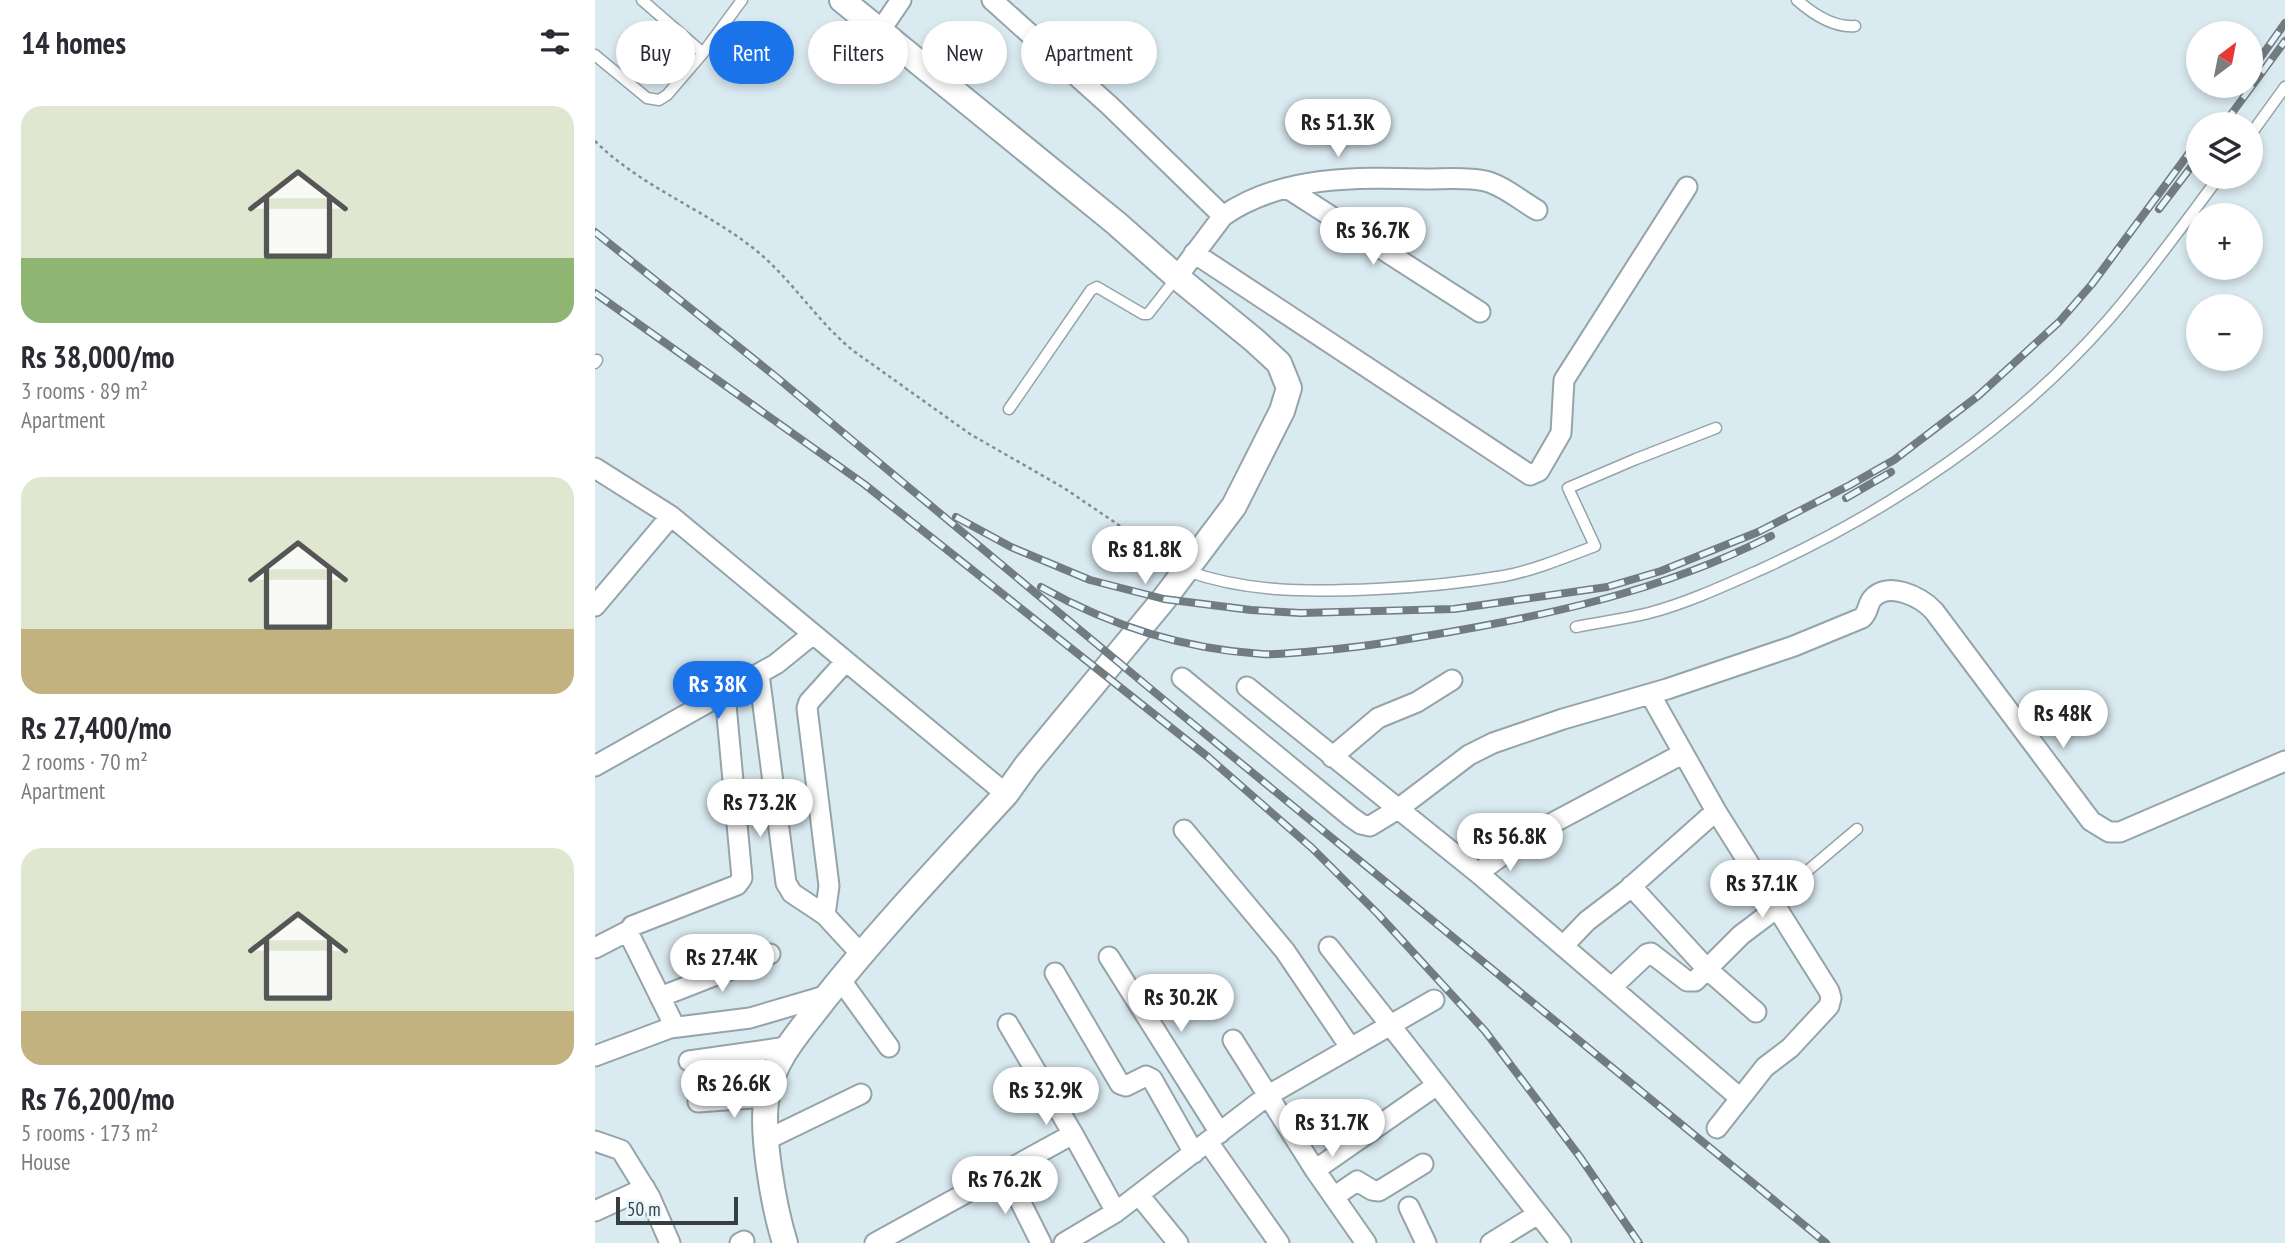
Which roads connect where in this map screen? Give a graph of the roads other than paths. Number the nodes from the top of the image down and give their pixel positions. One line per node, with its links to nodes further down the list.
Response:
1 (642, 0): 10 (lane)
2 (742, 0): 10 (lane)
3 (842, 0): 7 (street)
4 (901, 0): 8 (street)
5 (992, 0): 19 (street)
6 (1797, 0): 9 (lane)
7 (868, 21)
8 (887, 21)
9 (1855, 26)
10 (703, 52): 11 (lane)
11 (595, 54)
12 (908, 54): 21 (street)
13 (2285, 87): 14 (lane)
14 (2263, 117)
15 (1687, 187): 20 (street)
16 (1287, 188): 18 (street); 19 (street); 22 (street)
17 (2210, 189): 29 (lane)
18 (1537, 210)
19 (1223, 216): 20 (street)
20 (1194, 253): 21 (street)
21 (1177, 278): 23 (lane); 27 (street)
22 (1480, 312)
23 (1009, 410)
24 (1716, 428): 27 (lane)
25 (595, 468): 26 (street)
26 (671, 516): 28 (street); 30 (street)
27 (1185, 570): 42 (street)
28 (595, 606)
29 (1576, 627)
30 (813, 634): 31 (street); 32 (street)
31 (845, 662): 42 (street); 50 (street)
32 (759, 674): 36 (street); 50 (street)
33 (1182, 678): 43 (street)
34 (1453, 680): 39 (street)
35 (1247, 687): 39 (street)
36 (725, 694): 41 (street); 51 (street)
37 (1650, 694): 38 (street); 40 (street); 43 (street)
38 (1682, 754): 44 (street); 47 (street)
39 (1332, 757): 43 (street)
40 (2285, 761)
41 (595, 766)
42 (1006, 794): 56 (street)
43 (1398, 809): 47 (street)
44 (1716, 811): 48 (street); 49 (street)
45 (1857, 829): 49 (lane)
46 (1184, 830): 71 (street)
47 (1478, 873): 52 (street)
48 (1631, 886): 52 (street); 58 (street)
49 (1775, 904): 58 (street); 78 (street)
50 (825, 915): 56 (street)
51 (630, 930): 54 (street); 62 (street)
52 (1564, 945): 61 (street)
53 (1329, 947): 66 (street)
54 (595, 948)
55 (770, 954): 62 (street)
56 (861, 954): 60 (street)
57 (1109, 957): 84 (street)
58 (1707, 968): 61 (street); 64 (street)
59 (1055, 973): 84 (street)
60 (834, 987): 67 (street); 69 (street); 70 (street)
61 (1612, 987): 78 (street)
62 (660, 997): 67 (street)
63 (1434, 1000): 66 (street)
64 (1756, 1012)
65 (1008, 1024): 81 (street)
66 (1390, 1024): 71 (street); 74 (street)
67 (675, 1027): 72 (street)
68 (1234, 1040): 76 (street)
69 (787, 1047): 73 (street); 77 (street)
70 (889, 1047)
71 (1350, 1047): 76 (street)
72 (595, 1056)
73 (689, 1061)
74 (1437, 1084): 86 (street); 94 (street)
75 (861, 1094): 82 (street)
76 (1267, 1096): 84 (street); 86 (street)
77 (767, 1097): 79 (street); 82 (street)
78 (1740, 1098): 80 (street)
79 (698, 1102)
80 (1717, 1128)
81 (1073, 1134): 87 (street); 93 (street)
82 (766, 1140): 97 (street)
83 (595, 1141): 88 (street)
84 (1207, 1143): 89 (street); 102 (street)
85 (1423, 1164): 90 (street)
86 (1315, 1170): 90 (street)
87 (1005, 1171): 98 (street); 99 (street)
88 (645, 1188): 92 (street); 96 (street)
89 (1139, 1195): 93 (street); 101 (street)
90 (1335, 1196): 103 (street)
91 (1409, 1207): 104 (street)
92 (595, 1210)
93 (1116, 1212): 95 (street)
94 (1538, 1214): 105 (street); 106 (street)
95 (1090, 1237): 100 (street)
96 (670, 1243)
97 (785, 1243)
98 (875, 1243)
99 (1041, 1243)
100 (1064, 1243)
101 (1178, 1243)
102 (1279, 1243)
103 (1366, 1243)
104 (1426, 1243)
105 (1491, 1243)
106 (1561, 1243)

